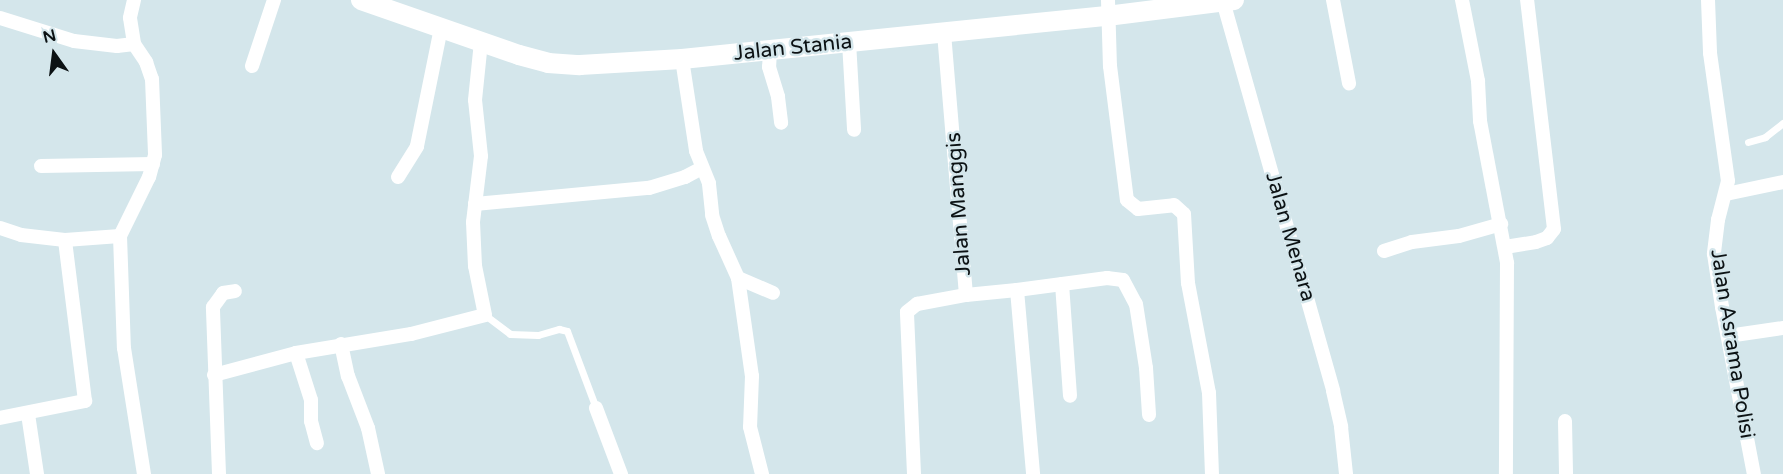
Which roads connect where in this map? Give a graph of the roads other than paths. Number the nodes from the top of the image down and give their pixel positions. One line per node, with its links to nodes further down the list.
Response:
1 (134, 0): 15 (street)
2 (274, 0): 18 (street)
3 (361, 0): 11 (street, Jalan Stania)
4 (1333, 0): 19 (street)
5 (1462, 0): 31 (street)
6 (1527, 0): 35 (street)
7 (1708, 0): 29 (street, Jalan Asrama Polisi)
8 (1229, 1): 9 (street, Jalan Stania); 65 (street, Jalan Menara)
9 (1108, 8): 12 (street, Jalan Stania); 64 (street)
10 (0, 18): 15 (street)
11 (441, 28): 13 (street, Jalan Stania); 27 (street)
12 (944, 32): 14 (street, Jalan Stania); 42 (street, Jalan Manggis)
13 (481, 42): 17 (street, Jalan Stania); 30 (street)
14 (849, 42): 16 (street, Jalan Stania); 22 (street)
15 (134, 44): 24 (street)
16 (770, 50): 17 (street, Jalan Stania); 20 (street)
17 (682, 59): 26 (street)
18 (252, 66)
19 (1349, 82)
20 (781, 123)
21 (1783, 123): 23 (lane)
22 (854, 130)
23 (1748, 142)
24 (153, 164): 25 (street); 33 (street)
25 (41, 166)
26 (702, 168): 30 (street); 37 (street)
27 (398, 177)
28 (1783, 182): 29 (street)
29 (1726, 194): 45 (street, Jalan Asrama Polisi)
30 (475, 204): 43 (street)
31 (1501, 224): 35 (street); 36 (street)
32 (0, 228): 34 (street)
33 (120, 236): 34 (street); 57 (street)
34 (65, 240): 51 (street)
35 (1504, 247): 66 (street)
36 (1384, 251)
37 (738, 278): 41 (street); 61 (street)
38 (1062, 284): 39 (street); 49 (street); 52 (street)
39 (1017, 290): 42 (street); 63 (street)
40 (235, 291): 48 (street)
41 (773, 293)
42 (966, 295): 62 (street, Jalan Manggis)
43 (485, 315): 46 (street); 50 (lane)
44 (1783, 328): 45 (street)
45 (1728, 336): 68 (street, Jalan Asrama Polisi)
46 (341, 344): 47 (street); 59 (street)
47 (296, 353): 48 (street); 55 (street)
48 (214, 375): 58 (street)
49 (1070, 396)
50 (596, 408): 60 (street)
51 (28, 414): 53 (street); 56 (street)
52 (1149, 414)
53 (0, 418)
54 (1565, 421): 67 (street)
55 (317, 443)
56 (37, 474)
57 (144, 474)
58 (219, 474)
59 (378, 474)
60 (621, 474)
61 (762, 474)
62 (914, 474)
63 (1033, 474)
64 (1212, 474)
65 (1346, 474)
66 (1506, 474)
67 (1566, 474)
68 (1754, 474)

